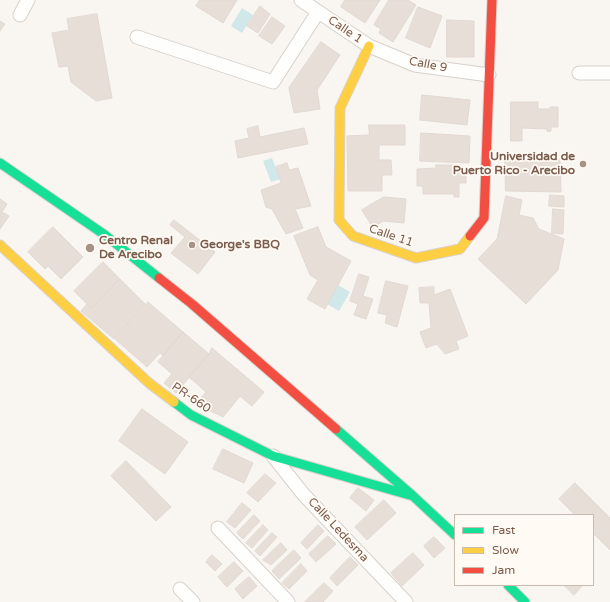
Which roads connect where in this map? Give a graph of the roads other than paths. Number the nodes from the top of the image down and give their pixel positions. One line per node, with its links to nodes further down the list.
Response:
1 (28, 0): 5 (street)
2 (300, 0): 4 (street, Calle 1)
3 (492, 0): 10 (street, Calle 11)
4 (318, 12): 6 (street); 7 (street, Calle 1)
5 (20, 15)
6 (136, 37)
7 (369, 46): 10 (street, Calle 9); 10 (street, Calle 11)
8 (579, 73): 9 (street)
9 (610, 73)
10 (490, 75)
11 (0, 162): 14 (street)
12 (0, 245): 13 (street, PR-660 / PR-660)
13 (273, 456): 14 (street, PR-660 / PR-660); 21 (street, Calle Ledesma)
14 (413, 496): 16 (street)
15 (218, 528): 20 (street)
16 (454, 534)
17 (509, 586): 22 (street)
18 (180, 589): 19 (street)
19 (193, 602)
20 (288, 602)
21 (406, 602)
22 (525, 602)

